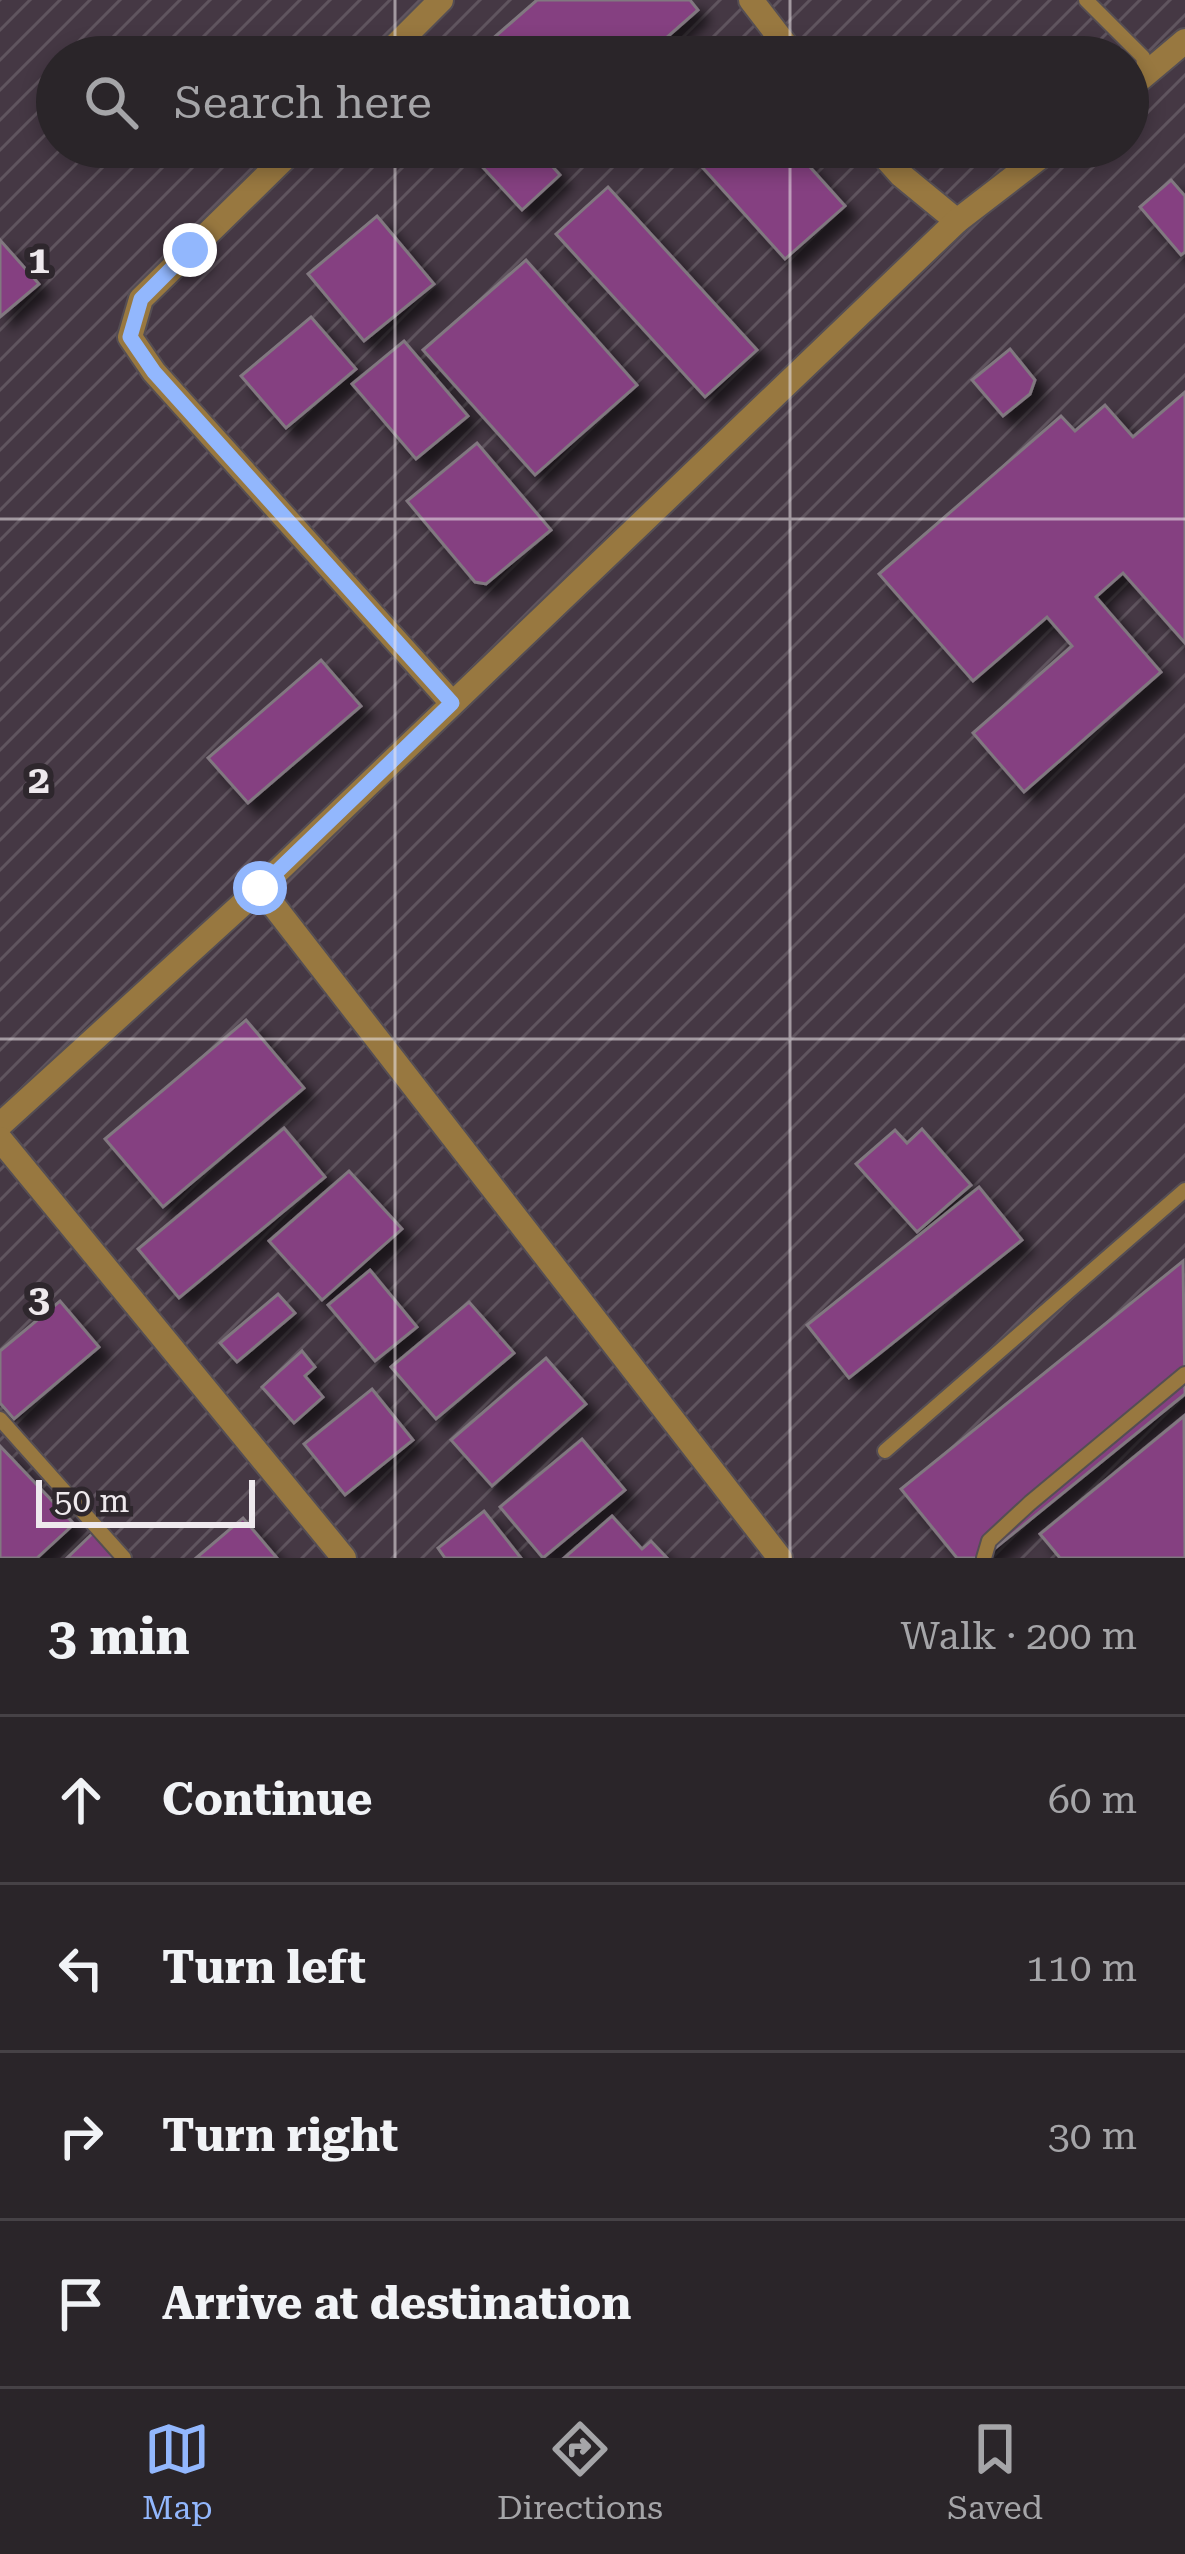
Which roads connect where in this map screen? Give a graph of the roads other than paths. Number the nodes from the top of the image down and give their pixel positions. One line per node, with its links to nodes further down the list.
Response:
1 (441, 0): 4 (street)
2 (751, 0): 5 (street)
3 (1086, 0): 6 (lane)
4 (405, 36)
5 (779, 36)
6 (1122, 36)
7 (1185, 41): 8 (street)
8 (1149, 72)
9 (275, 168): 13 (street)
10 (896, 168): 12 (street)
11 (1026, 168): 12 (street)
12 (957, 221): 13 (street)
13 (452, 703): 14 (street)
14 (260, 888): 15 (street); 23 (street)
15 (0, 1125)
16 (0, 1139): 22 (street)
17 (1185, 1190): 20 (lane)
18 (1185, 1374): 24 (lane)
19 (0, 1419): 21 (lane)
20 (885, 1451)
21 (124, 1558)
22 (344, 1558)
23 (780, 1558)
24 (984, 1558)

